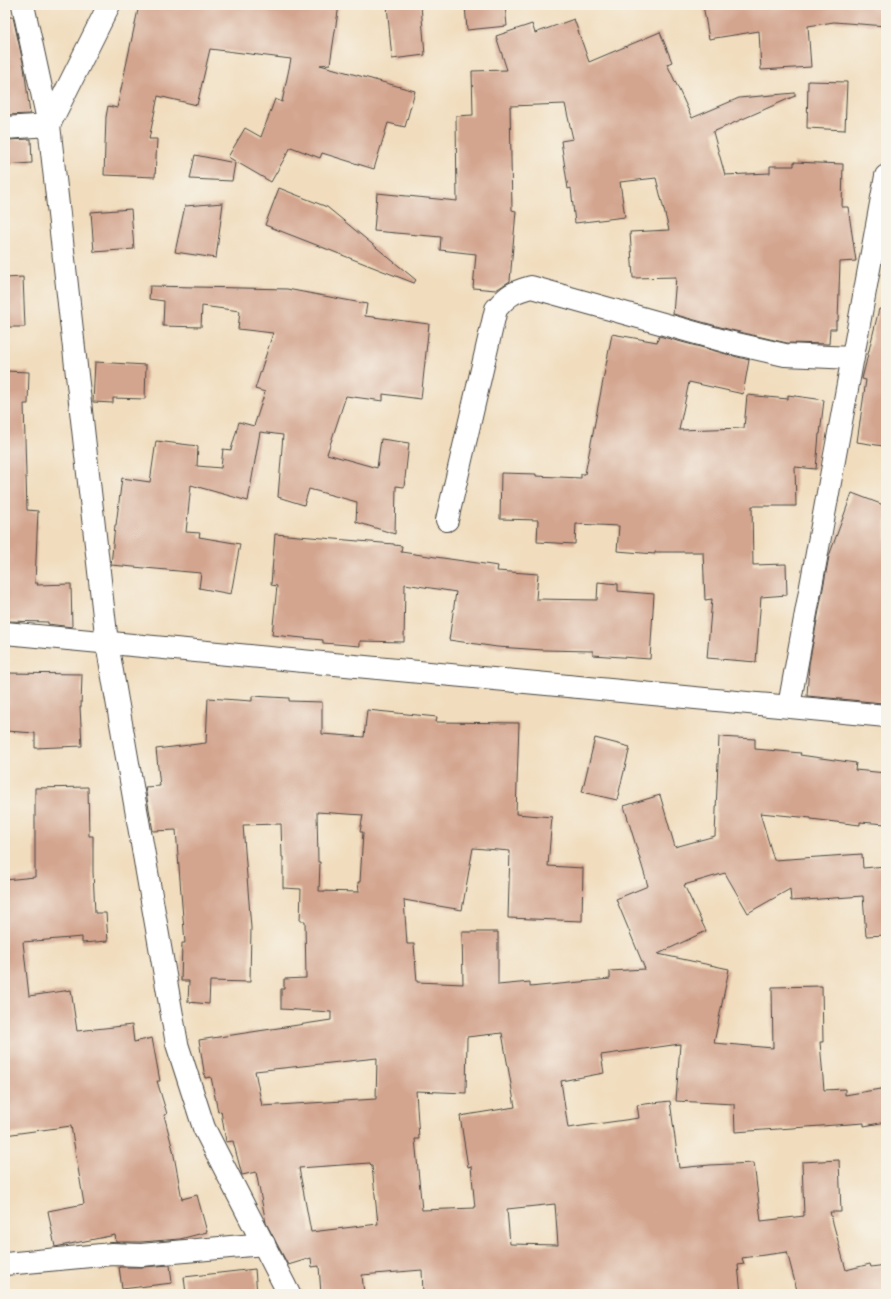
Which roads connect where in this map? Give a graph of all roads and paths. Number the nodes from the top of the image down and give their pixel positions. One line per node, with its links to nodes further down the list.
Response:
1 (23, 5): 3 (street)
2 (109, 5): 3 (street)
3 (49, 125): 4 (street); 9 (street)
4 (5, 128)
5 (886, 176): 6 (street)
6 (853, 358): 7 (street); 10 (street)
7 (447, 520)
8 (5, 633): 9 (street)
9 (107, 643): 10 (street); 12 (street)
10 (789, 706): 11 (street)
11 (886, 716)
12 (264, 1244): 13 (street); 14 (street)
13 (5, 1264)
14 (289, 1294)

